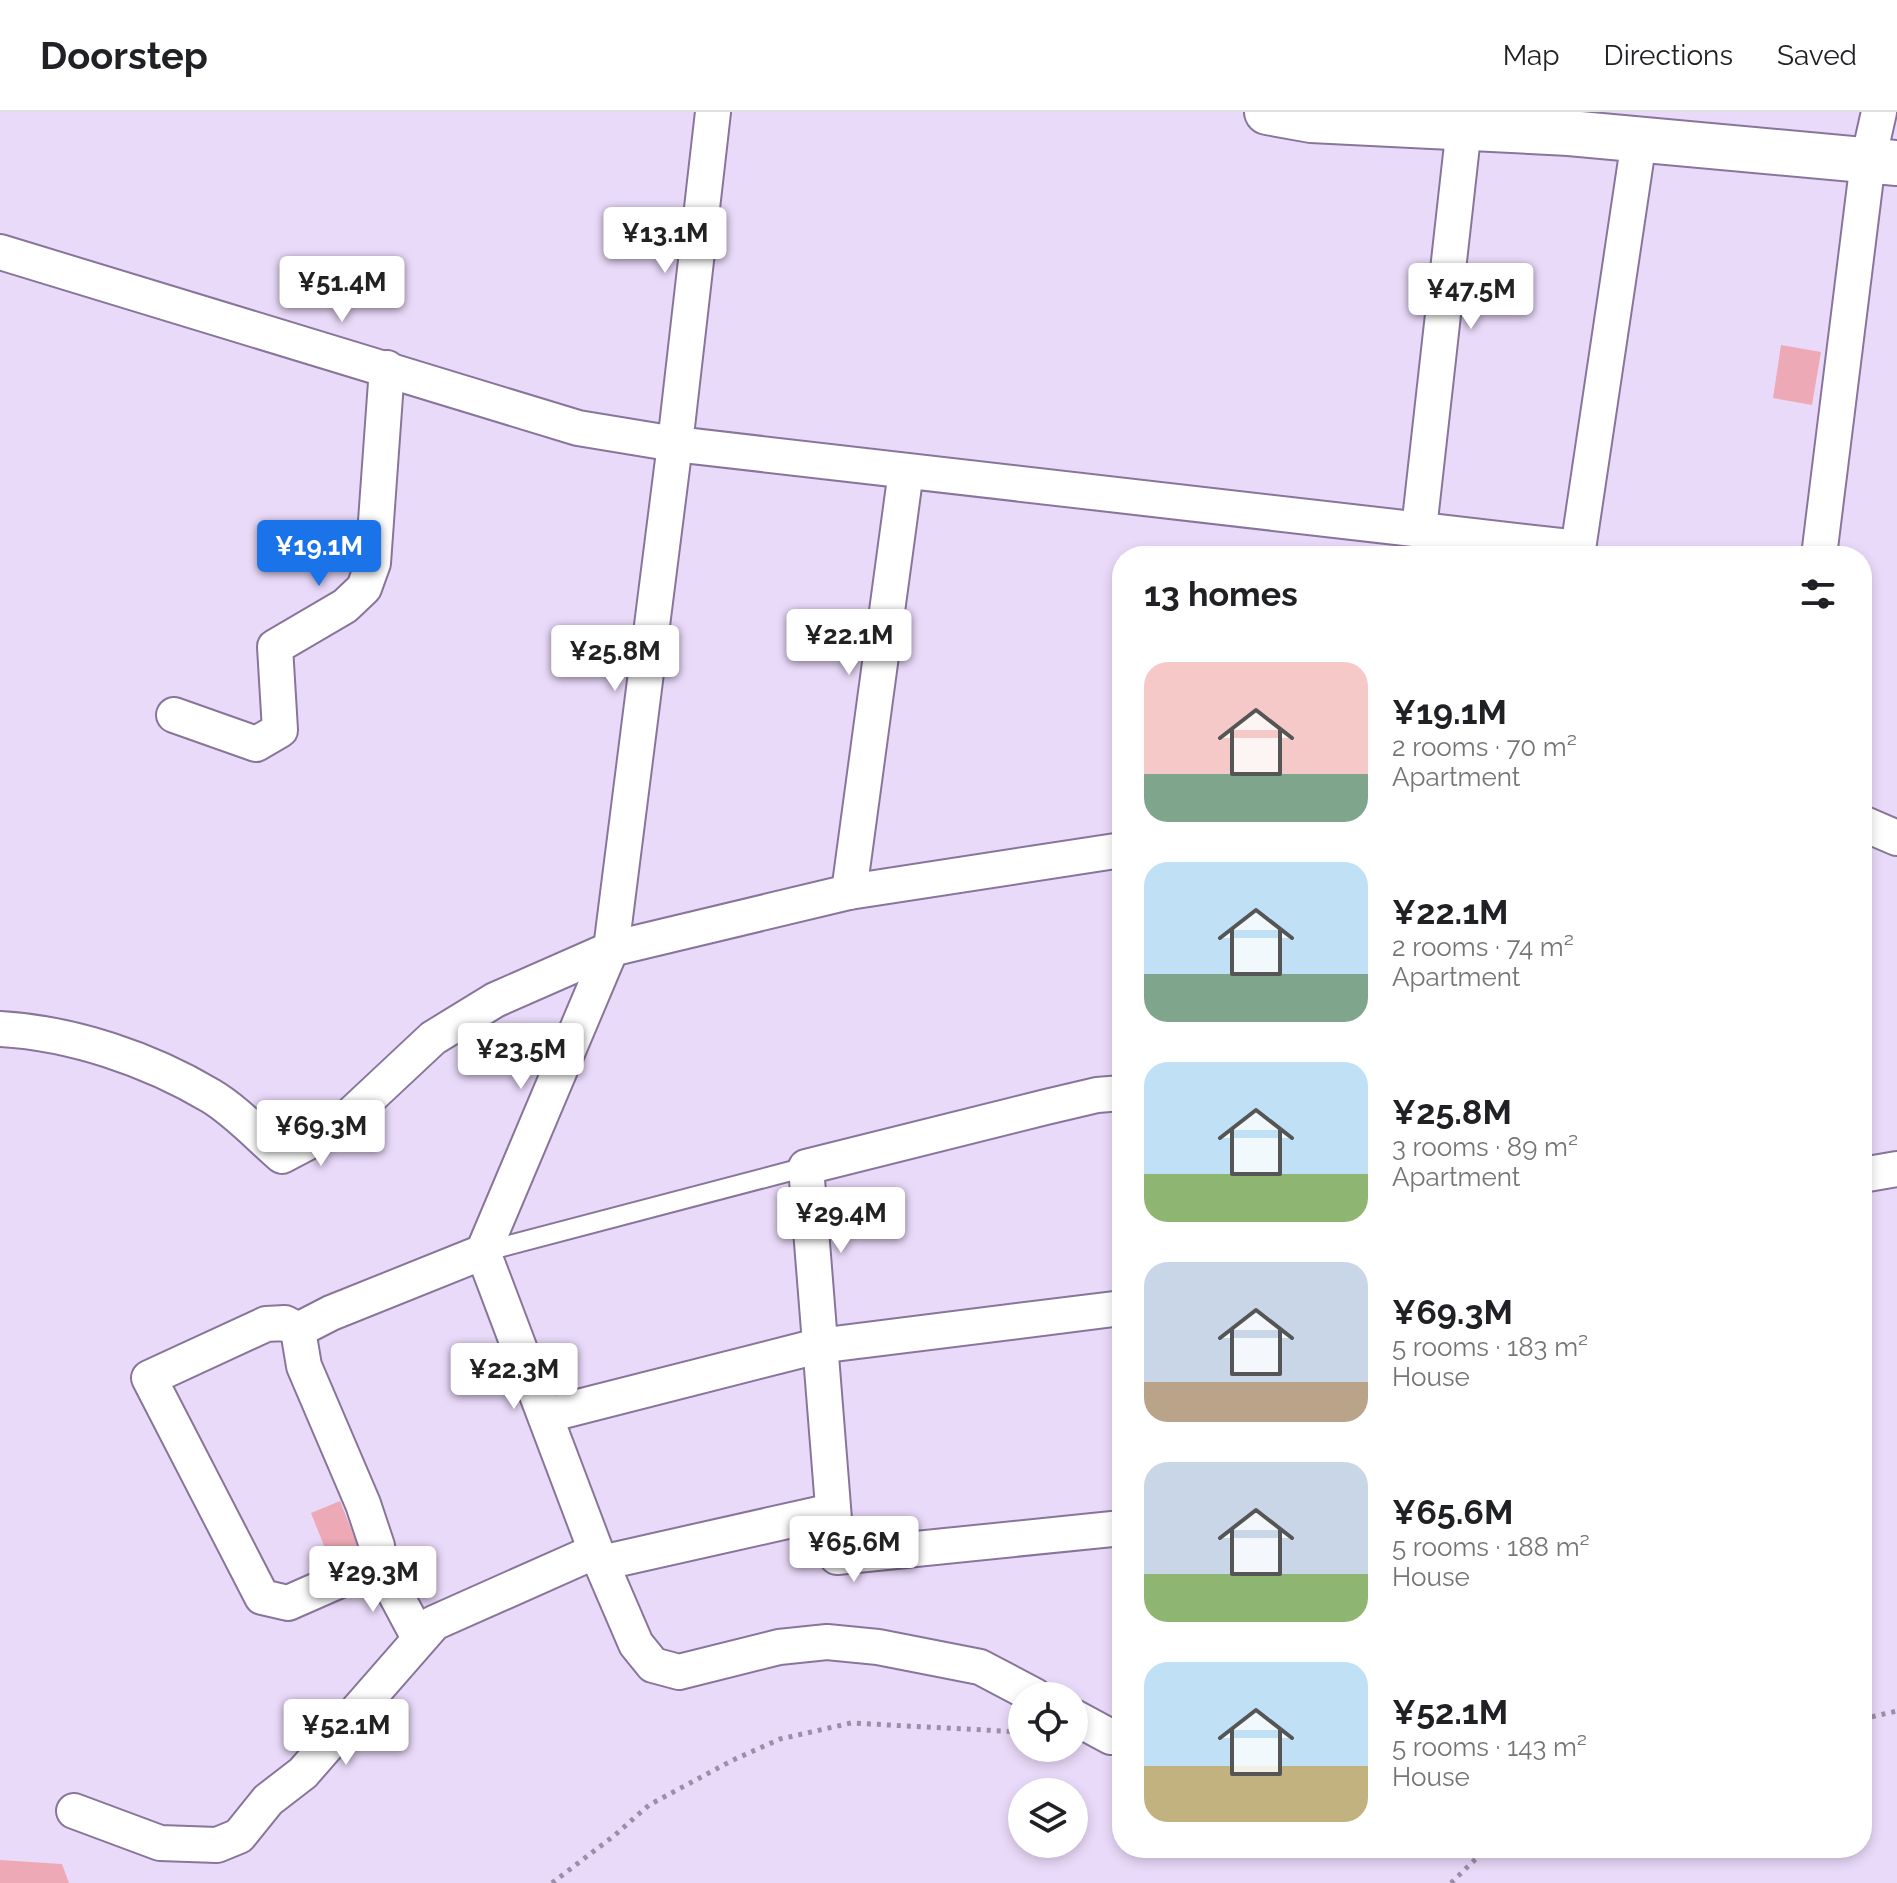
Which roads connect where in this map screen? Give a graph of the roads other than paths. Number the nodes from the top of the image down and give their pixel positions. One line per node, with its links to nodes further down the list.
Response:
1 (713, 112): 10 (street)
2 (1267, 112): 5 (street)
3 (1879, 112): 7 (street)
4 (1572, 123): 5 (street); 6 (street)
5 (1464, 127): 12 (street)
6 (1639, 140): 7 (street); 14 (street)
7 (1882, 162): 15 (street)
8 (0, 252): 9 (street)
9 (387, 368): 10 (street); 16 (street)
10 (675, 444): 11 (street); 21 (street)
11 (906, 471): 12 (street); 20 (street)
12 (1419, 529): 13 (street)
13 (1537, 546)
14 (1579, 546)
15 (1821, 546)
16 (174, 715)
17 (1872, 827): 18 (street)
18 (1897, 838)
19 (1112, 852): 20 (street)
20 (849, 892): 21 (street)
21 (611, 949): 22 (street); 27 (street)
22 (0, 1029)
23 (1112, 1095): 24 (street)
24 (806, 1167): 27 (lane); 30 (street)
25 (1897, 1169): 26 (street)
26 (1872, 1173)
27 (483, 1252): 29 (street); 31 (street)
28 (1112, 1309): 30 (street)
29 (298, 1330): 35 (street); 35 (street)
30 (818, 1346): 31 (street); 32 (street)
31 (547, 1415): 34 (street)
32 (832, 1511): 33 (street); 34 (street)
33 (1112, 1529)
34 (599, 1557): 36 (street); 37 (street)
35 (379, 1563): 36 (street)
36 (419, 1638): 40 (street)
37 (1008, 1682)
38 (1088, 1725): 39 (street)
39 (1111, 1737)
40 (74, 1811)

